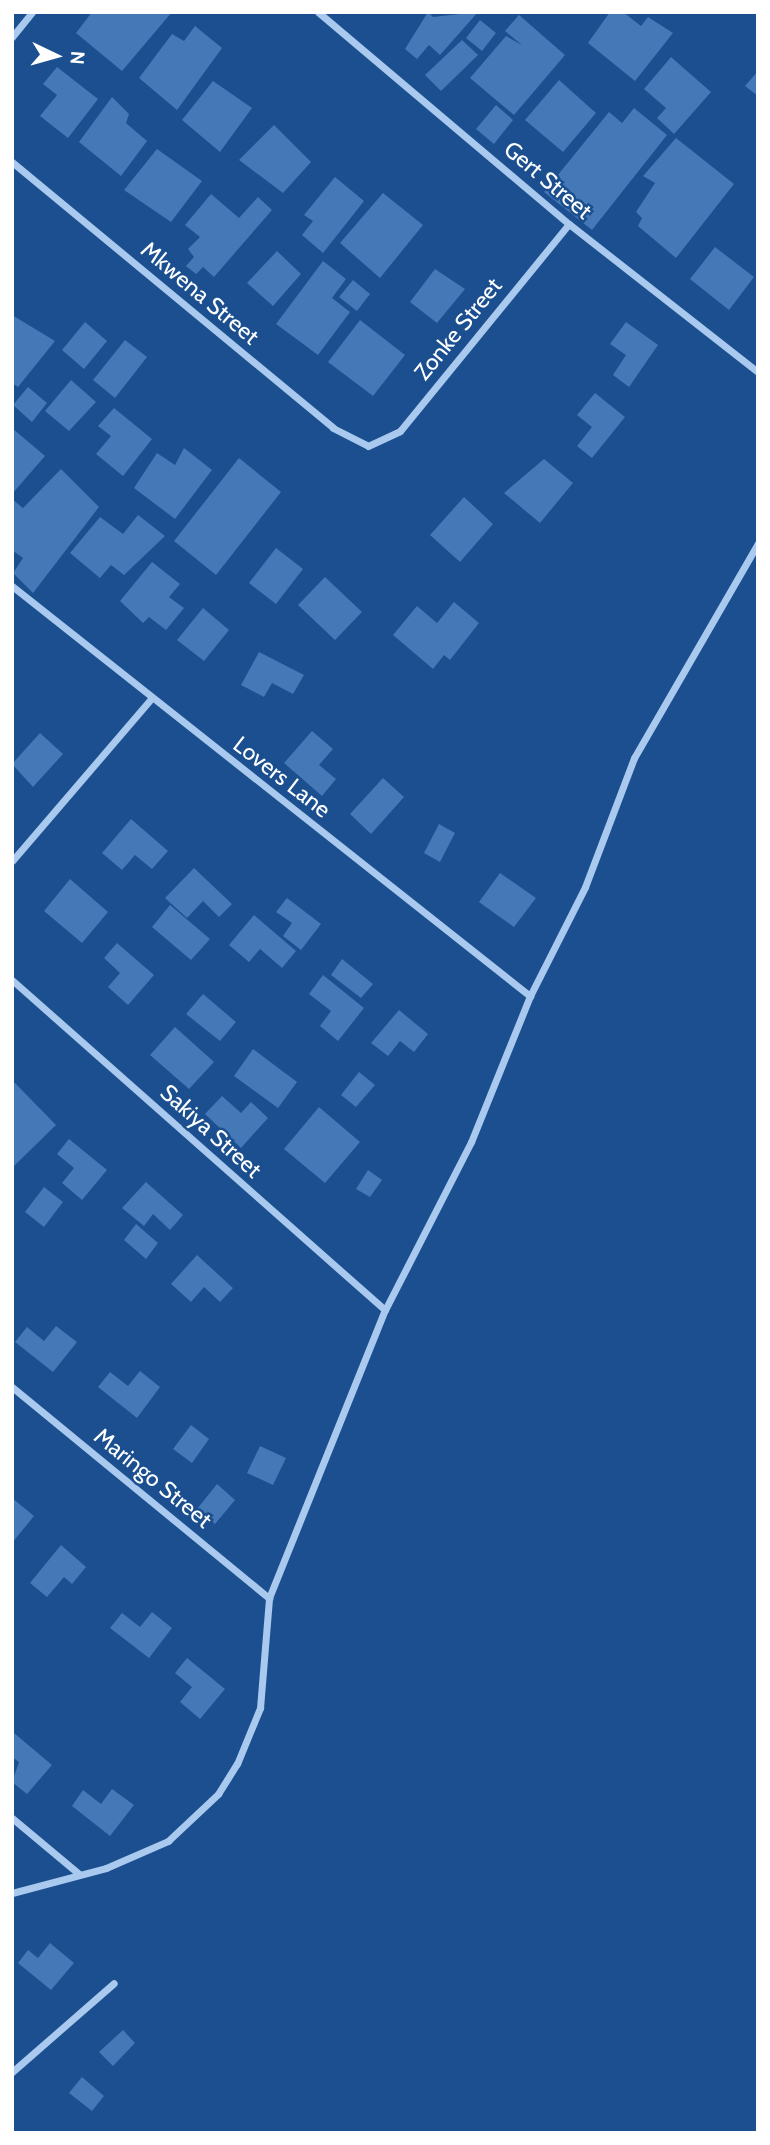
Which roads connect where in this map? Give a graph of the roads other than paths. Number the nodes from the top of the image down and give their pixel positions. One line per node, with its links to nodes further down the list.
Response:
1 (32, 12): 3 (street)
2 (318, 12): 5 (street, Gert Street)
3 (12, 37)
4 (12, 162): 7 (street, Mkwena Street)
5 (569, 224): 6 (street, Gert Street); 7 (street, Zonke Street)
6 (758, 372)
7 (368, 446)
8 (758, 543): 13 (street)
9 (12, 586): 10 (street, Lovers Lane)
10 (151, 699): 11 (street); 13 (street, Lovers Lane)
11 (12, 860)
12 (12, 980): 14 (street, Sakiya Street)
13 (530, 996): 14 (street)
14 (385, 1310): 16 (street)
15 (12, 1387): 16 (street, Maringo Street)
16 (269, 1598): 18 (street)
17 (12, 1818): 18 (street)
18 (79, 1874): 19 (street)
19 (12, 1892)
20 (114, 1983): 21 (street)
21 (12, 2072)

